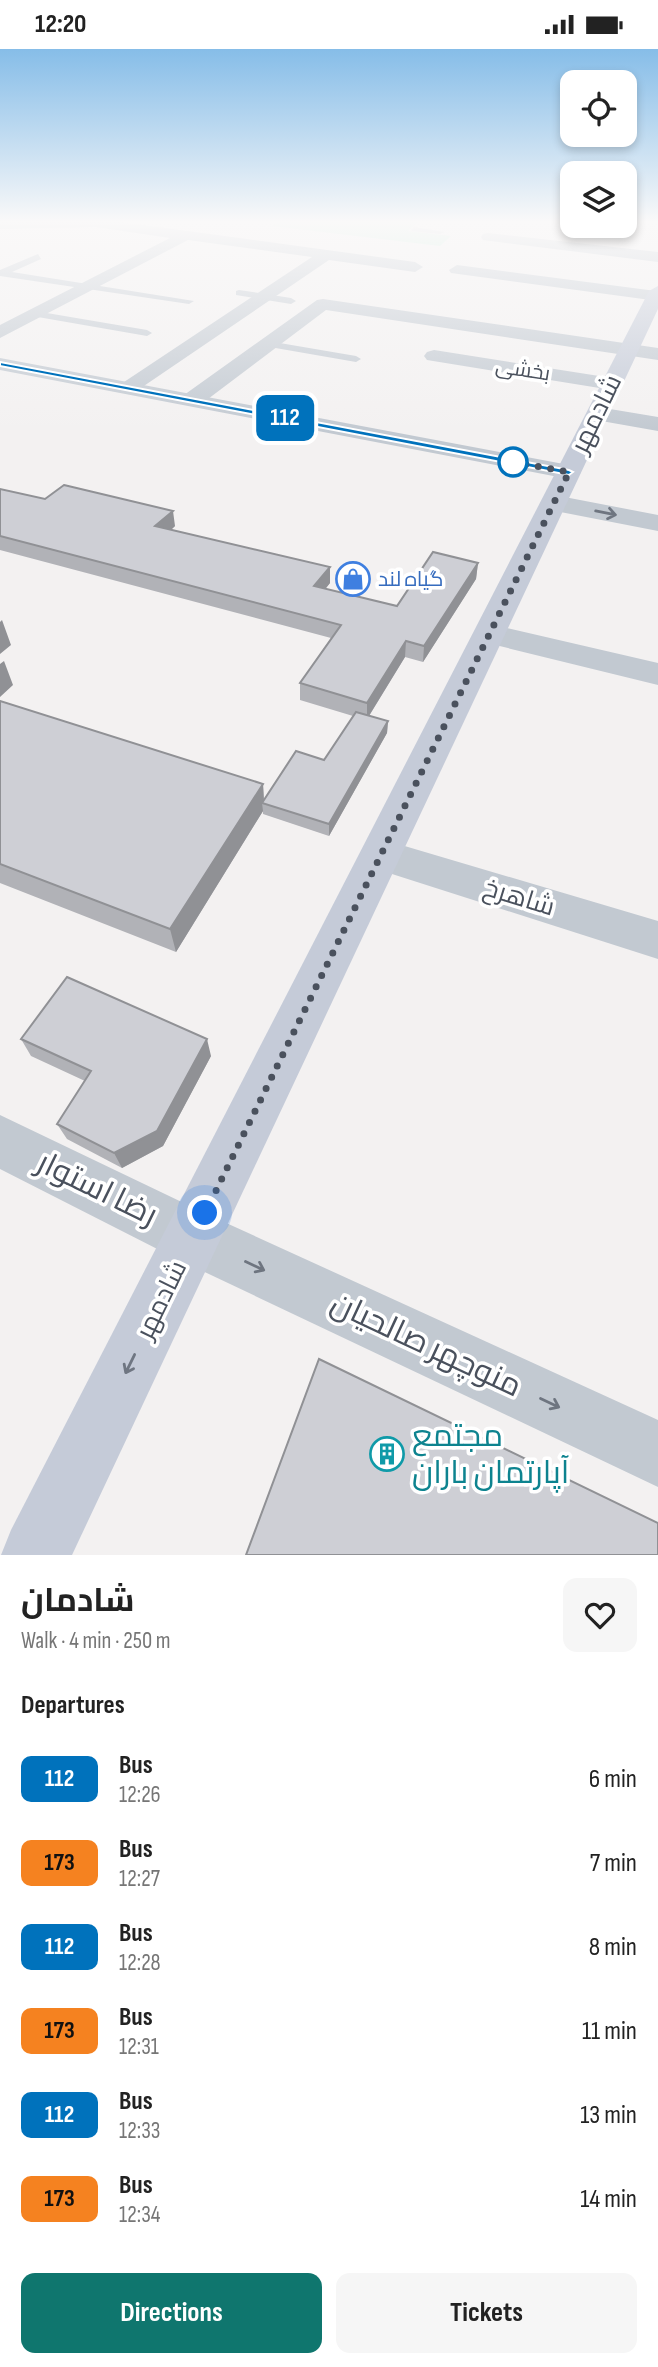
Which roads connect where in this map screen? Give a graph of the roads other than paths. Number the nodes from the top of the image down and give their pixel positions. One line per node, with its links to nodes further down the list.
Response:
1 (76, 292): 9 (street)
2 (130, 292): 7 (lane)
3 (271, 292): 6 (street)
4 (656, 292): 16 (main road, شادمهر)
5 (239, 293): 6 (lane)
6 (264, 297): 8 (lane); 17 (street)
7 (189, 301)
8 (291, 301)
9 (35, 314): 10 (street); 11 (lane)
10 (0, 332)
11 (147, 333)
12 (268, 344): 14 (lane); 16 (street); 18 (street)
13 (434, 356): 16 (street, بخشی)
14 (356, 359)
15 (0, 364): 17 (street)
16 (624, 376): 19 (street); 20 (main road, شادمهر)
17 (128, 388): 18 (street)
18 (192, 400): 20 (street)
19 (658, 424)
20 (561, 488): 21 (street, one-way to 21); 22 (main road, شادمهر)
21 (658, 523)
22 (490, 634): 23 (street); 24 (main road, شادمهر)
23 (658, 674)
24 (380, 855): 25 (street, شاهرخ); 27 (main road, شادمهر)
25 (658, 940)
26 (0, 1141): 27 (street, رضا استوار)
27 (193, 1237): 28 (street, منوچهر صالحیان, one-way to 28); 29 (main road, شادمهر, one-way to 29)
28 (658, 1454)
29 (36, 1555)

